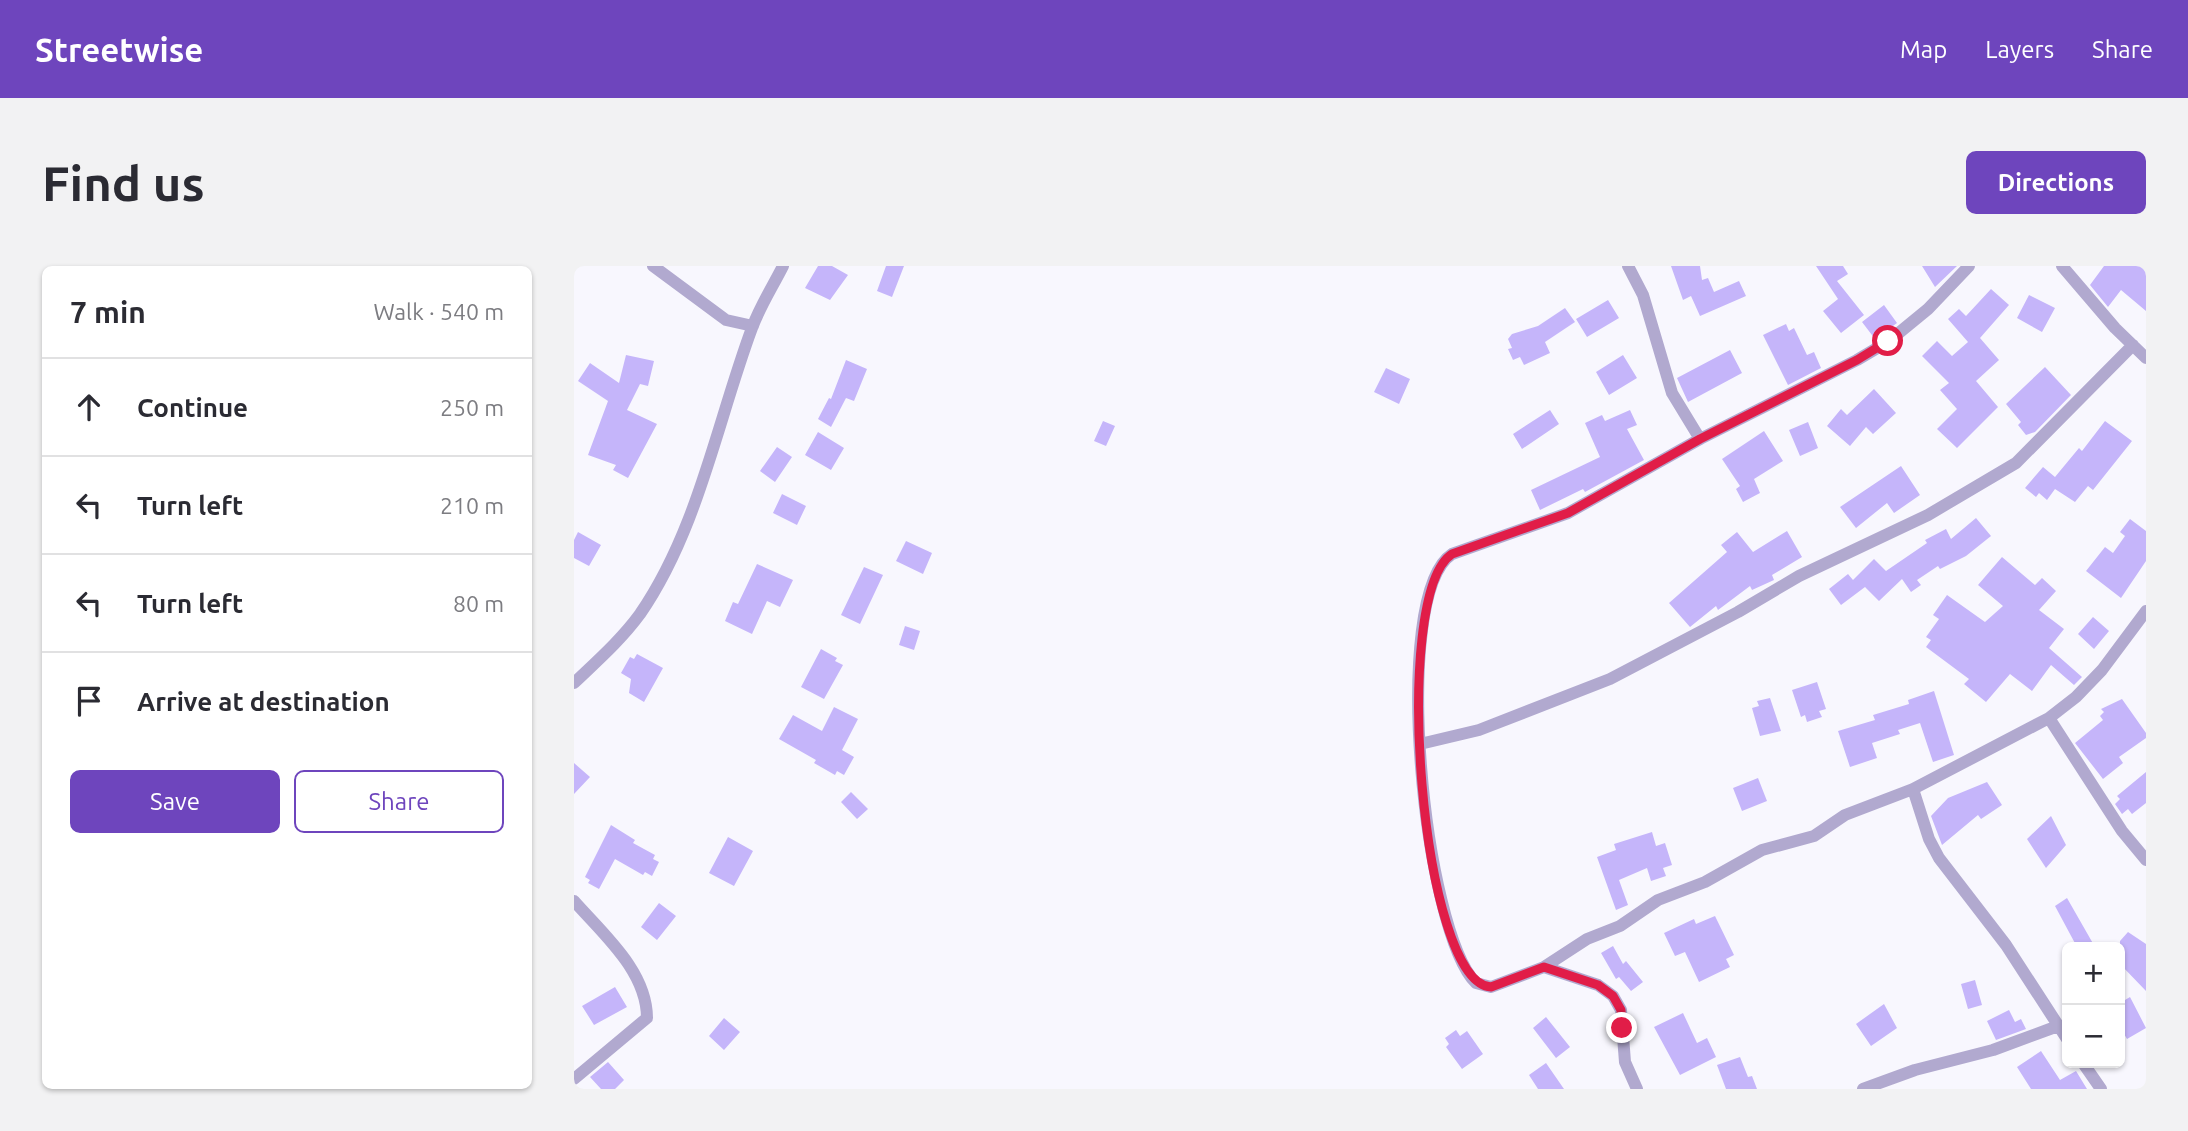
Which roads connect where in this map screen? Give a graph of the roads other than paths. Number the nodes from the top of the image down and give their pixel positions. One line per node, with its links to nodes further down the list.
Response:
1 (653, 266): 6 (street)
2 (783, 266): 6 (street)
3 (1628, 266): 9 (street)
4 (1969, 266): 9 (street)
5 (2062, 266): 7 (street)
6 (752, 326): 11 (street)
7 (2133, 345): 8 (street); 13 (street)
8 (2146, 358)
9 (1700, 439): 13 (street)
10 (2146, 611): 12 (street)
11 (574, 683)
12 (2049, 718): 14 (street); 15 (street)
13 (1420, 744): 17 (street)
14 (1913, 789): 17 (street); 18 (street)
15 (2146, 860)
16 (574, 901): 21 (street)
17 (1544, 967): 22 (street)
18 (2058, 1026): 19 (street); 23 (street)
19 (2062, 1032)
20 (2086, 1068): 24 (street)
21 (574, 1079)
22 (1637, 1089)
23 (1863, 1089)
24 (2101, 1089)

